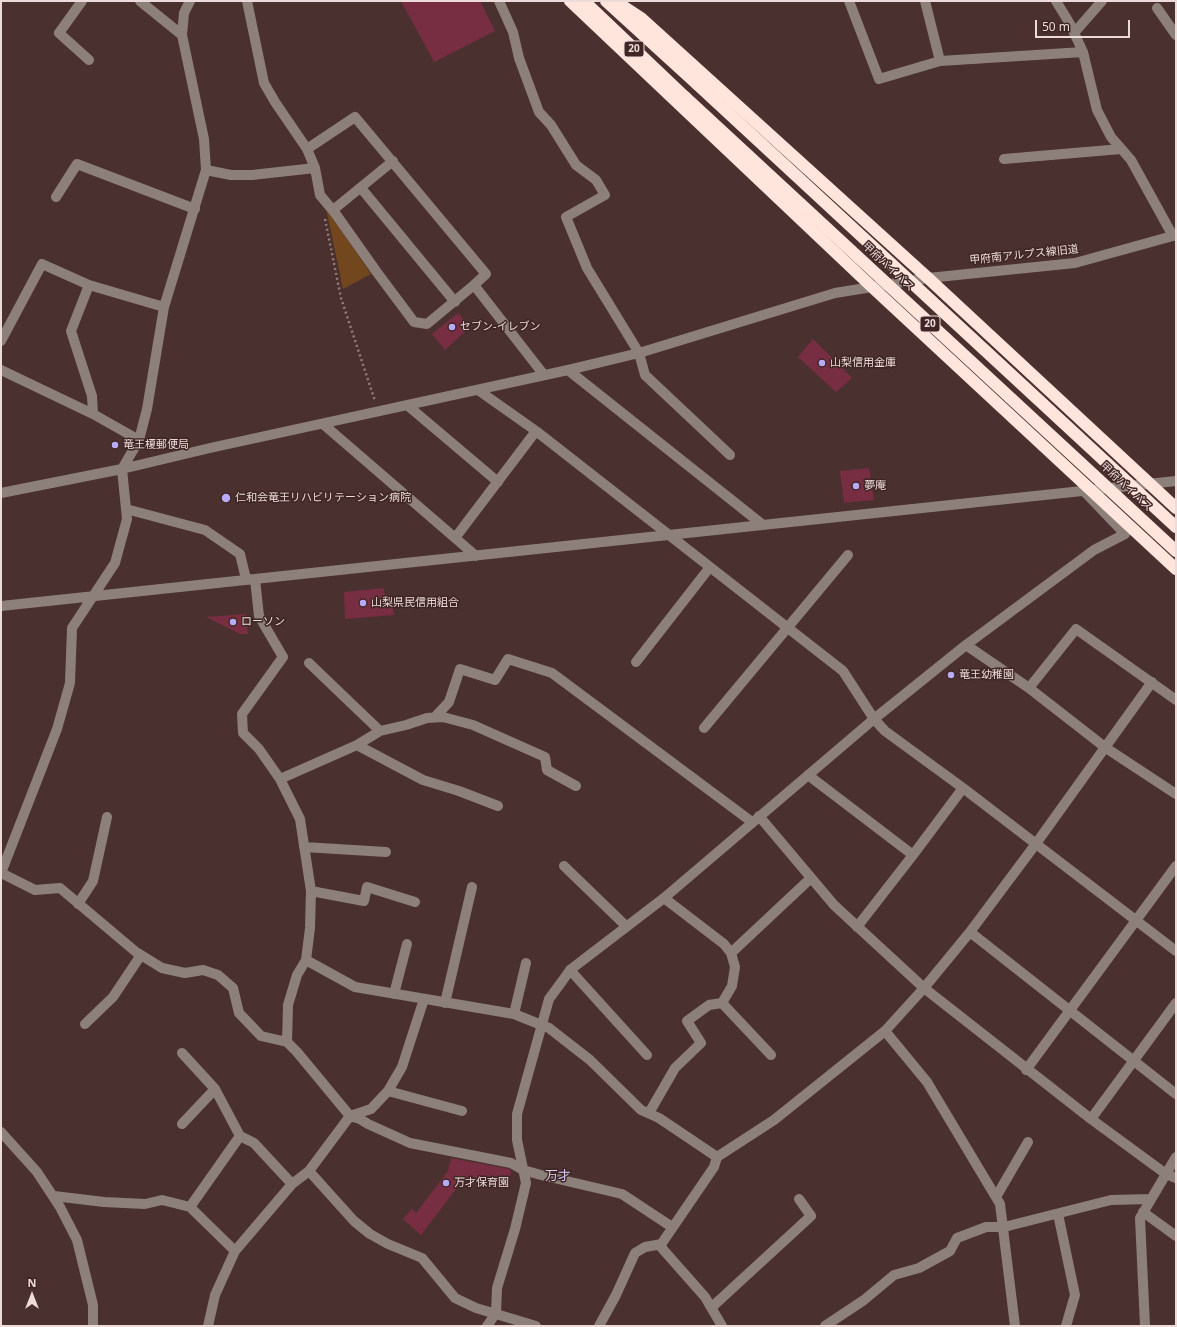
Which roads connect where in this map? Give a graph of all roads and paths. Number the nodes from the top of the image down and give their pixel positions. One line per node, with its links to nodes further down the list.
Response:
1 (82, 1): 19 (street)
2 (140, 1): 17 (street)
3 (190, 1): 17 (street)
4 (246, 1): 21 (street)
5 (499, 1): 39 (street)
6 (570, 1): 35 (highway)
7 (584, 1): 63 (highway, 甲府バイパス / 20, bridge)
8 (606, 1): 60 (highway, 甲府バイパス / 20, bridge)
9 (615, 1): 32 (highway)
10 (849, 1): 20 (street)
11 (925, 1): 20 (street)
12 (1056, 1): 15 (street)
13 (1102, 1): 15 (street)
14 (1157, 8): 16 (street)
15 (1074, 33): 18 (street)
16 (1176, 35)
17 (182, 36): 26 (street)
18 (1083, 52): 20 (street); 22 (street)
19 (88, 60)
20 (940, 61)
21 (307, 149): 24 (street); 25 (street)
22 (1121, 149): 23 (street); 31 (street)
23 (1004, 159)
24 (393, 161): 27 (street); 34 (street)
25 (315, 168): 26 (street); 30 (street)
26 (206, 170): 29 (street)
27 (361, 188): 30 (street); 36 (street)
28 (56, 197): 29 (street)
29 (195, 209): 37 (street)
30 (328, 212): 36 (street); 45 (path)
31 (1175, 235): 32 (street, 甲府南アルプス線旧道)
32 (928, 278): 35 (street, 甲府南アルプス線旧道); 54 (highway)
33 (89, 285): 37 (street); 38 (street); 46 (street)
34 (474, 285): 36 (street); 42 (street)
35 (872, 287): 39 (street, 甲府南アルプス線旧道); 55 (highway)
36 (454, 302)
37 (164, 307): 49 (street)
38 (1, 341)
39 (639, 353): 41 (street, 甲府南アルプス線旧道); 50 (street)
40 (1, 370): 46 (street)
41 (568, 370): 42 (street, 甲府南アルプス線旧道); 59 (street)
42 (544, 375): 43 (street, 甲府南アルプス線旧道)
43 (478, 390): 44 (street, 甲府南アルプス線旧道); 48 (street)
44 (407, 406): 45 (street, 甲府南アルプス線旧道); 53 (street)
45 (379, 411): 47 (street, 甲府南アルプス線旧道)
46 (93, 414): 49 (street)
47 (324, 424): 51 (street, 甲府南アルプス線旧道); 62 (street)
48 (536, 431): 53 (street); 61 (street)
49 (139, 440): 51 (street)
50 (730, 455)
51 (122, 469): 56 (street, 甲府南アルプス線旧道); 58 (street)
52 (1176, 481): 54 (street)
53 (498, 482): 62 (street)
54 (1150, 483): 55 (street); 57 (highway)
55 (1086, 489): 59 (street); 67 (highway); 72 (street)
56 (1, 493)
57 (1176, 508)
58 (126, 509): 68 (street); 69 (street)
59 (763, 525): 61 (street)
60 (1176, 527)
61 (670, 535): 65 (street); 66 (street)
62 (455, 538): 65 (street)
63 (1176, 551)
64 (848, 555): 71 (street)
65 (476, 556): 68 (street)
66 (710, 567): 71 (street); 73 (street)
67 (1176, 569)
68 (251, 579): 69 (street); 85 (street)
69 (94, 596): 70 (street); 98 (street)
70 (1, 606)
71 (786, 628): 79 (street); 80 (street)
72 (966, 645): 76 (street); 79 (street)
73 (636, 662)
74 (309, 663): 81 (street)
75 (1152, 682): 76 (street); 77 (street); 83 (street)
76 (1029, 688): 83 (street)
77 (1176, 700)
78 (436, 718): 81 (street); 86 (street); 91 (street)
79 (874, 719): 84 (street); 87 (street)
80 (704, 728)
81 (380, 730): 82 (street)
82 (357, 745): 85 (street); 89 (street)
83 (1106, 748): 88 (street); 92 (street)
84 (808, 775): 91 (street); 95 (street)
85 (280, 779): 93 (street)
86 (576, 786)
87 (963, 788): 92 (street); 95 (street)
88 (1176, 794)
89 (498, 806)
90 (107, 817): 104 (street)
91 (756, 819): 99 (street); 102 (street)
92 (1035, 845): 105 (street); 108 (street)
93 (304, 847): 94 (street); 101 (street)
94 (386, 852)
95 (914, 855): 107 (street)
96 (564, 866): 106 (street)
97 (1176, 866): 105 (street)
98 (1, 873): 104 (street)
99 (811, 878): 107 (street); 111 (street)
100 (472, 887): 119 (street)
101 (311, 891): 103 (street); 113 (street)
102 (664, 898): 106 (street); 111 (street)
103 (415, 902)
104 (78, 904): 112 (street)
105 (1135, 921): 110 (street); 122 (street)
106 (626, 926): 115 (street)
107 (857, 927): 116 (street)
108 (970, 932): 116 (street); 122 (street)
109 (407, 944): 117 (street)
110 (1176, 951)
111 (731, 953): 120 (street)
112 (141, 955): 124 (street); 127 (street)
113 (306, 960): 117 (street); 127 (street)
114 (526, 963): 123 (street)
115 (570, 970): 125 (street); 129 (street)
116 (924, 988): 126 (street); 132 (street)
117 (394, 994): 118 (street)
118 (424, 999): 119 (street); 134 (street)
119 (445, 1003): 123 (street)
120 (722, 1003): 130 (street); 137 (street)
121 (1176, 1003): 131 (street)
122 (1070, 1011): 131 (street); 132 (street)
123 (514, 1014): 125 (street)
124 (85, 1024)
125 (542, 1025): 137 (street); 146 (street)
126 (885, 1031): 144 (street); 152 (street)
127 (287, 1042): 138 (street)
128 (182, 1053): 133 (street)
129 (647, 1055)
130 (771, 1055)
131 (1134, 1060): 135 (street); 139 (street)
132 (1026, 1070): 139 (street)
133 (215, 1089): 140 (street); 142 (street)
134 (388, 1091): 136 (street); 138 (street)
135 (1176, 1094)
136 (462, 1111)
137 (649, 1113): 144 (street)
138 (350, 1116): 146 (street); 147 (street)
139 (1092, 1119): 148 (street)
140 (182, 1124)
141 (1, 1132): 151 (street)
142 (240, 1136): 150 (street); 155 (street)
143 (1028, 1142): 152 (street)
144 (717, 1157): 159 (street)
145 (1176, 1157): 148 (street)
146 (524, 1170): 159 (street); 164 (street)
147 (309, 1171): 150 (street); 164 (street)
148 (1166, 1174): 149 (street); 154 (street)
149 (1176, 1178)
150 (292, 1184): 162 (street)
151 (54, 1196): 155 (street); 166 (street)
152 (996, 1197): 158 (street)
153 (799, 1199): 163 (street)
154 (1150, 1199): 156 (street); 157 (street)
155 (190, 1207): 162 (street)
156 (1143, 1212): 160 (street); 174 (street)
157 (1058, 1214): 158 (street); 173 (street)
158 (1004, 1227): 165 (street); 172 (street)
159 (672, 1228): 161 (street)
160 (1176, 1236)
161 (662, 1244): 163 (street); 170 (street)
162 (235, 1251): 167 (street)
163 (712, 1307): 171 (street)
164 (496, 1313): 168 (street); 169 (street)
165 (829, 1325)
166 (93, 1326)
167 (208, 1326)
168 (487, 1326)
169 (536, 1326)
170 (599, 1326)
171 (722, 1326)
172 (1015, 1326)
173 (1066, 1326)
174 (1145, 1326)

